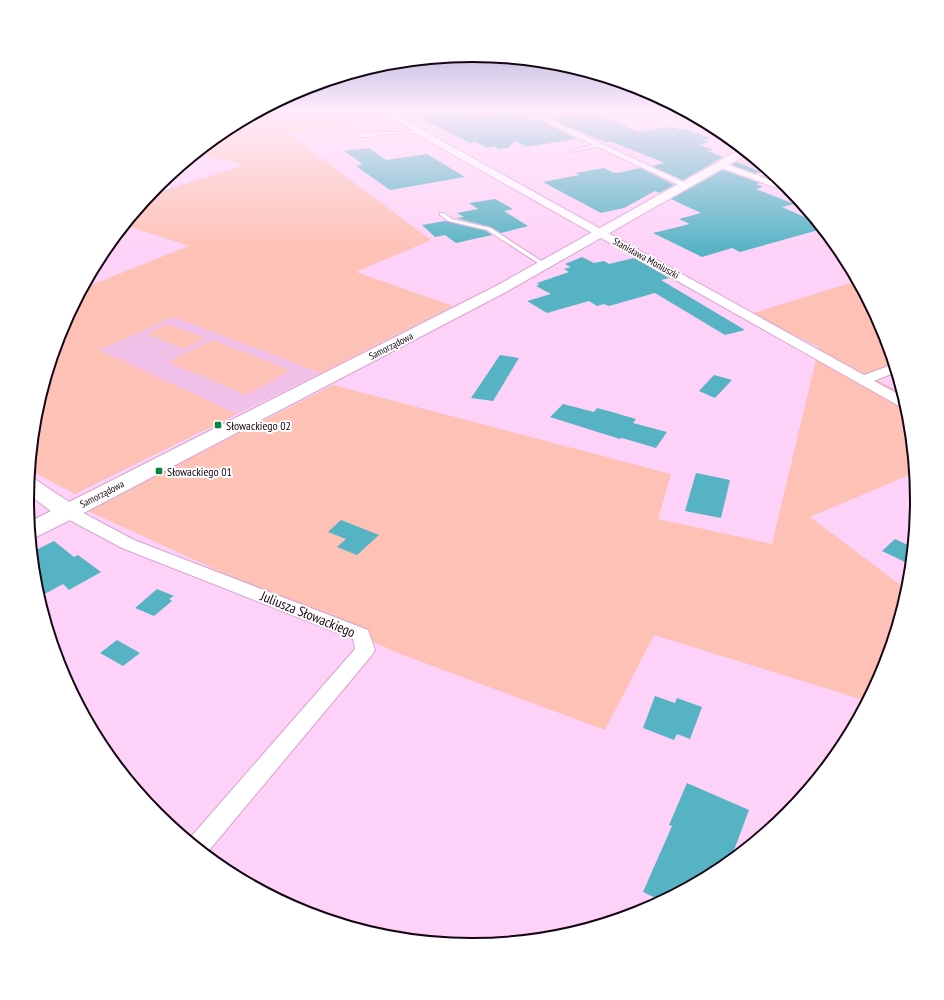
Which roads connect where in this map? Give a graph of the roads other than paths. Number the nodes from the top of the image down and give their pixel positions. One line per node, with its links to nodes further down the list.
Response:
1 (467, 158): 11 (street, Stanisława Moniuszki)
2 (627, 158): 8 (street)
3 (734, 158): 4 (street, Samorządowa)
4 (721, 165): 6 (street); 8 (street, Samorządowa)
5 (764, 174): 6 (lane)
6 (752, 176): 7 (street)
7 (773, 184): 9 (street)
8 (686, 185): 11 (street, Samorządowa)
9 (777, 186)
10 (442, 214): 12 (lane)
11 (601, 233): 12 (street, Samorządowa); 14 (street, Stanisława Moniuszki)
12 (543, 264): 17 (street, Samorządowa)
13 (890, 370): 14 (street)
14 (864, 380): 15 (street, Stanisława Moniuszki)
15 (898, 400)
16 (34, 489): 17 (street, Juliusza Słowackiego)
17 (68, 512): 18 (street, Samorządowa); 19 (street, Juliusza Słowackiego)
18 (35, 529)
19 (200, 843)

